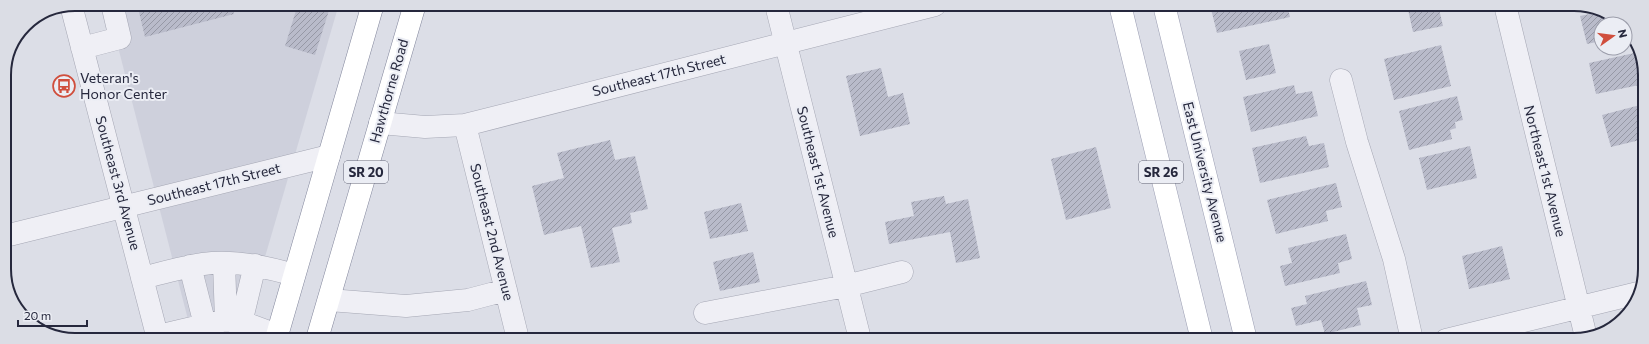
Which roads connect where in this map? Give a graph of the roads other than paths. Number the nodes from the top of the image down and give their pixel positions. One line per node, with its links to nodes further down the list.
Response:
1 (73, 11): 11 (street, Southeast 3rd Avenue)
2 (114, 11): 11 (street)
3 (371, 11): 15 (main road, SR 20)
4 (413, 11): 13 (main road, Hawthorne Road / SR 20)
5 (777, 11): 10 (street, Southeast 1st Avenue)
6 (911, 11): 10 (street, Southeast 17th Street)
7 (1121, 11): 40 (main road, SR 26)
8 (1165, 11): 41 (main road, East University Avenue / SR 26)
9 (1506, 11): 28 (street, Northeast 1st Avenue)
10 (785, 43): 14 (street, Southeast 17th Street); 24 (street, Southeast 1st Avenue)
11 (82, 48): 16 (street, Southeast 3rd Avenue)
12 (1341, 80): 42 (street)
13 (380, 123): 14 (street, Southeast 17th Street); 27 (main road, Hawthorne Road / SR 20)
14 (465, 125): 25 (street, Southeast 2nd Avenue)
15 (329, 156): 16 (street, Southeast 17th Street); 22 (main road, SR 20)
16 (124, 206): 17 (street, Southeast 17th Street); 23 (street, Southeast 3rd Avenue)
17 (11, 234)
18 (224, 263): 19 (street); 20 (street); 30 (street)
19 (190, 266): 23 (street); 31 (street)
20 (255, 266): 22 (street); 30 (street)
21 (902, 272): 24 (street)
22 (294, 275): 36 (main road, SR 20)
23 (142, 278): 33 (street, Southeast 3rd Avenue)
24 (846, 286): 29 (street); 39 (street, Southeast 1st Avenue)
25 (506, 290): 27 (street); 38 (street, Southeast 2nd Avenue)
26 (1632, 294): 28 (street)
27 (328, 300): 37 (main road, Hawthorne Road / SR 20)
28 (1578, 307): 32 (street, Northeast 1st Avenue); 43 (street)
29 (705, 313)
30 (234, 322): 31 (street); 35 (street)
31 (205, 325): 34 (street)
32 (1585, 332)
33 (157, 333)
34 (174, 333)
35 (265, 333)
36 (277, 333)
37 (319, 333)
38 (517, 333)
39 (858, 333)
40 (1200, 333)
41 (1244, 333)
42 (1410, 333)
43 (1474, 333)

